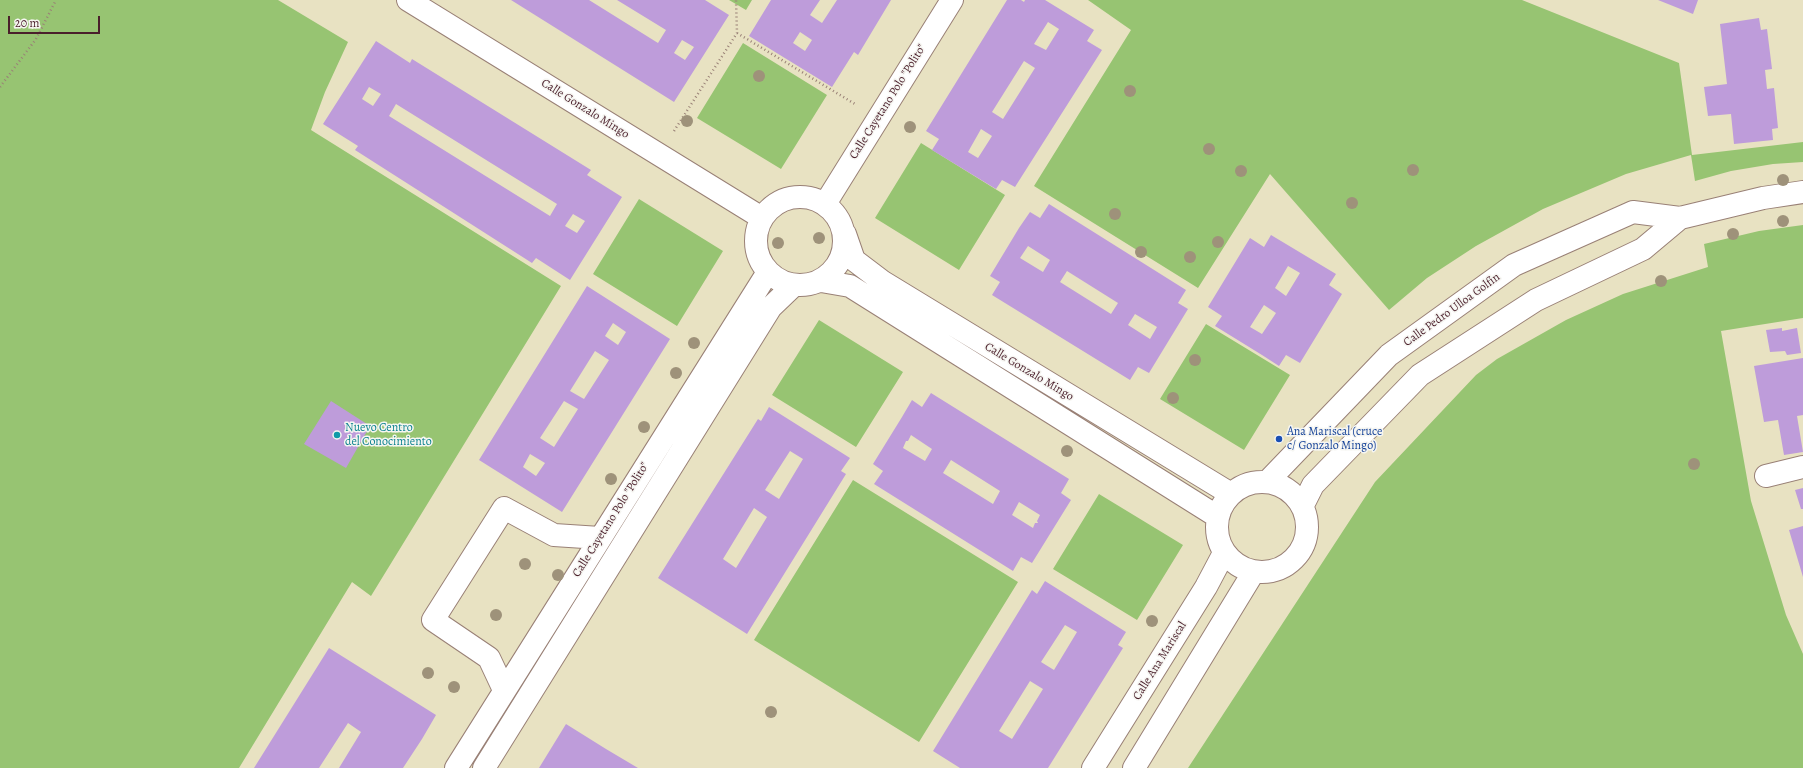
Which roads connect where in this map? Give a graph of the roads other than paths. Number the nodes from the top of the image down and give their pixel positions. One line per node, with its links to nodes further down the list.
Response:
1 (408, 0): 5 (street, Calle Gonzalo Mingo)
2 (952, 0): 4 (street, Calle Cayetano Polo "Polito")
3 (1803, 192): 6 (street, Calle Pedro Ulloa Golfín)
4 (825, 204): 5 (street); 7 (street)
5 (762, 218): 8 (street)
6 (1680, 218): 13 (street, Calle Pedro Ulloa Golfín); 15 (street, Calle Pedro Ulloa Golfín)
7 (845, 234): 9 (street); 14 (street, Calle Gonzalo Mingo)
8 (768, 272): 10 (street); 17 (street, Calle Cayetano Polo "Polito")
9 (821, 281): 10 (street); 16 (street, Calle Gonzalo Mingo)
10 (794, 286): 22 (street, Calle Cayetano Polo "Polito")
11 (1803, 467): 12 (street)
12 (1766, 476)
13 (1267, 482): 14 (street); 15 (street)
14 (1231, 494): 16 (street)
15 (1303, 505): 19 (street)
16 (1218, 516): 18 (street)
17 (600, 538): 20 (street, Calle Cayetano Polo "Polito"); 20 (street)
18 (1224, 553): 19 (street); 23 (street, Calle Ana Mariscal)
19 (1253, 573): 24 (street)
20 (504, 690): 21 (street, Calle Cayetano Polo "Polito")
21 (456, 768)
22 (484, 768)
23 (1093, 768)
24 (1134, 768)

